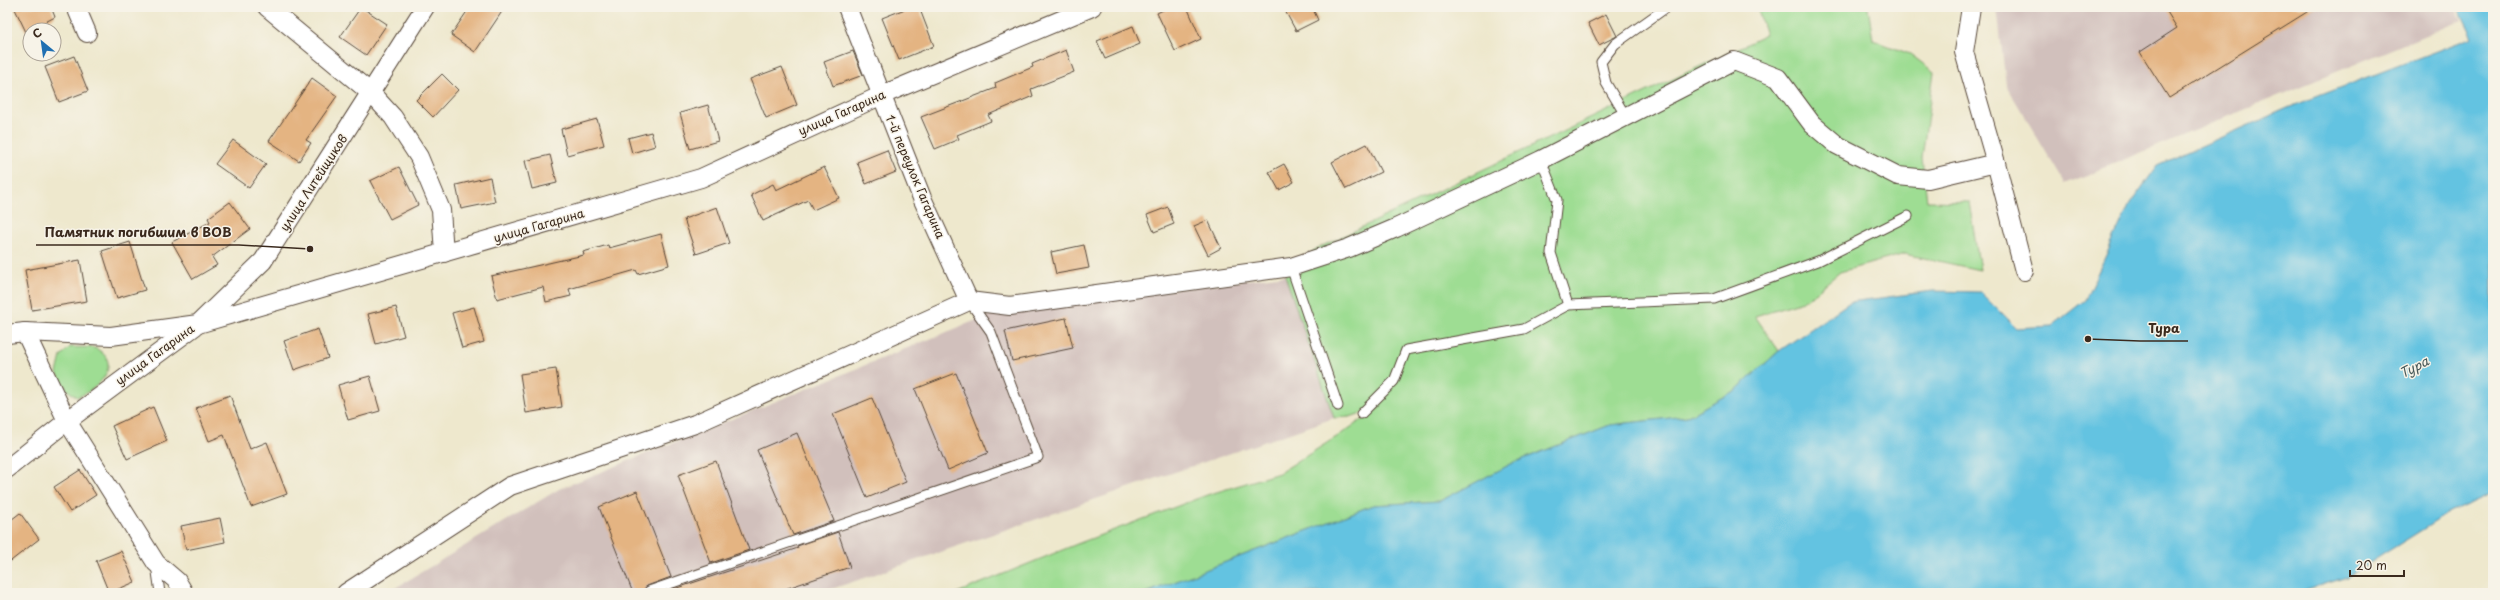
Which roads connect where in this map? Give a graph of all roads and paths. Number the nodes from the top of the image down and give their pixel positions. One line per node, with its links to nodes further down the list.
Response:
1 (76, 7): 8 (street)
2 (267, 7): 9 (street)
3 (425, 7): 9 (street, улица Литейщиков)
4 (847, 7): 10 (street, 1-й переулок Гагарина)
5 (1092, 7): 10 (street, улица Гагарина)
6 (1667, 7): 11 (lane)
7 (1971, 7): 13 (street)
8 (87, 33)
9 (371, 93): 15 (street); 20 (street, улица Литейщиков)
10 (882, 95): 15 (street, улица Гагарина); 18 (street, 1-й переулок Гагарина)
11 (1625, 115): 12 (street); 13 (street)
12 (1540, 160): 16 (street); 19 (lane)
13 (1996, 163): 17 (street)
14 (1908, 216): 19 (lane)
15 (444, 253): 20 (street, улица Гагарина)
16 (1291, 267): 18 (street); 22 (lane)
17 (2024, 271)
18 (969, 301): 27 (lane); 30 (street)
19 (1568, 305): 23 (lane)
20 (198, 324): 21 (street); 24 (street, улица Гагарина)
21 (16, 333): 24 (street)
22 (1338, 406)
23 (1361, 414)
24 (67, 421): 25 (street, улица Гагарина); 26 (street)
25 (7, 469)
26 (156, 563): 28 (lane); 29 (street)
27 (649, 591)
28 (160, 593)
29 (184, 593)
30 (346, 593)

